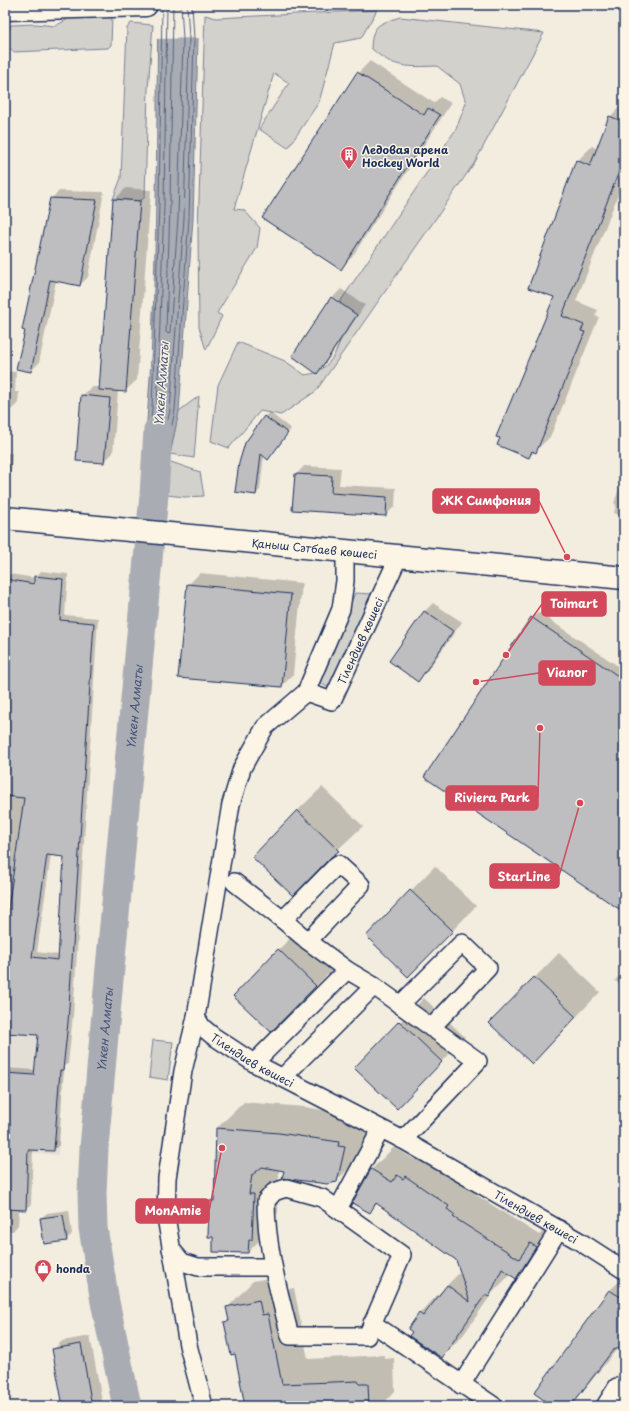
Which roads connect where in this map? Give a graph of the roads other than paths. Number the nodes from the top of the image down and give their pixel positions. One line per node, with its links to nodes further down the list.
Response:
1 (145, 5): 2 (main road)
2 (5, 9)
3 (5, 518): 4 (main road, Қаныш Сәтбаев көшесі)
4 (345, 551): 5 (main road, Қаныш Сәтбаев көшесі); 7 (street)
5 (400, 556): 6 (main road, Қаныш Сәтбаев көшесі); 7 (street, Тілендиев көшесі)
6 (624, 578)
7 (306, 692): 14 (street)
8 (234, 882): 9 (street)
9 (283, 920): 10 (street); 10 (street)
10 (308, 941): 11 (street)
11 (347, 970): 12 (street); 16 (street)
12 (374, 986): 13 (street); 17 (street)
13 (400, 1005): 15 (street); 15 (street)
14 (196, 1017): 16 (street, Тілендиев көшесі); 22 (street)
15 (431, 1028): 19 (street)
16 (254, 1063): 17 (street, Тілендиев көшесі)
17 (282, 1078): 18 (street, Тілендиев көшесі)
18 (381, 1129): 19 (street, Тілендиев көшесі); 20 (street)
19 (403, 1140): 21 (street, Тілендиев көшесі)
20 (338, 1209): 23 (street); 25 (street)
21 (559, 1229): 24 (street, Тілендиев көшесі); 26 (street)
22 (171, 1249): 23 (street); 28 (street)
23 (272, 1267): 25 (street)
24 (624, 1270)
25 (372, 1323): 26 (street)
26 (461, 1385): 29 (street)
27 (624, 1386): 30 (street)
28 (204, 1406)
29 (494, 1406)
30 (605, 1406)

